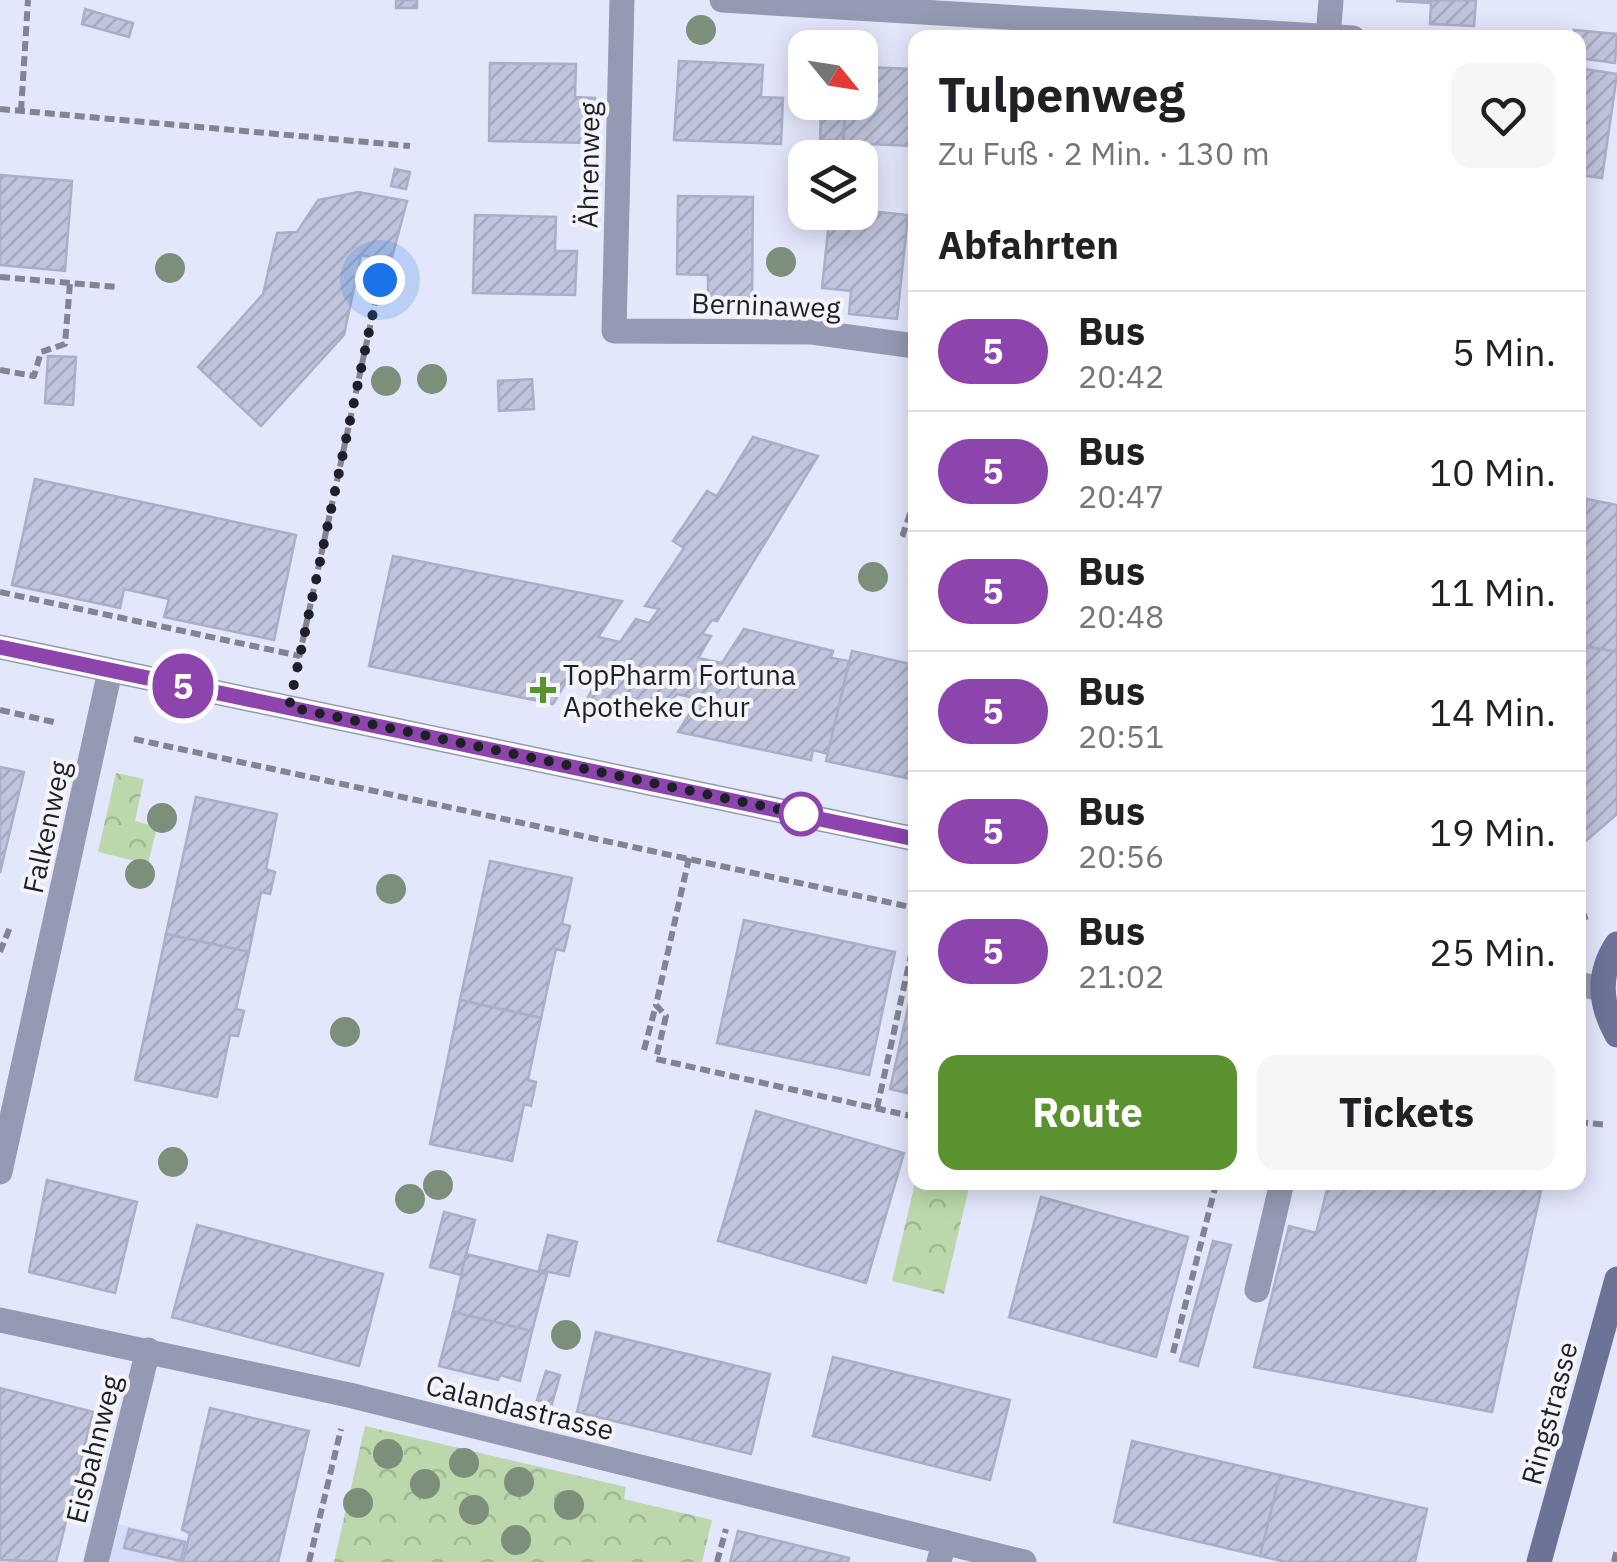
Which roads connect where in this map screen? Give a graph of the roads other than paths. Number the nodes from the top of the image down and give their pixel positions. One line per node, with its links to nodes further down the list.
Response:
1 (622, 0): 6 (street, Ährenweg)
2 (722, 0): 4 (street)
3 (1331, 0): 5 (street)
4 (1220, 30)
5 (1335, 30)
6 (614, 332): 7 (street, Berninaweg)
7 (908, 345)
8 (0, 646): 9 (street)
9 (110, 671): 10 (street); 14 (street, Falkenweg)
10 (908, 838)
11 (1617, 944): 12 (main road)
12 (1590, 986): 13 (main road)
13 (1617, 1035)
14 (0, 1172)
15 (1280, 1190): 17 (street)
16 (1617, 1279): 23 (main road, Ringstrasse)
17 (1257, 1290)
18 (0, 1320): 19 (street, Calandastrasse)
19 (148, 1350): 20 (street, Calandastrasse); 21 (street, Eisbahnweg)
20 (942, 1552): 22 (street, Calandastrasse)
21 (96, 1562)
22 (1024, 1562)
23 (1539, 1562)

